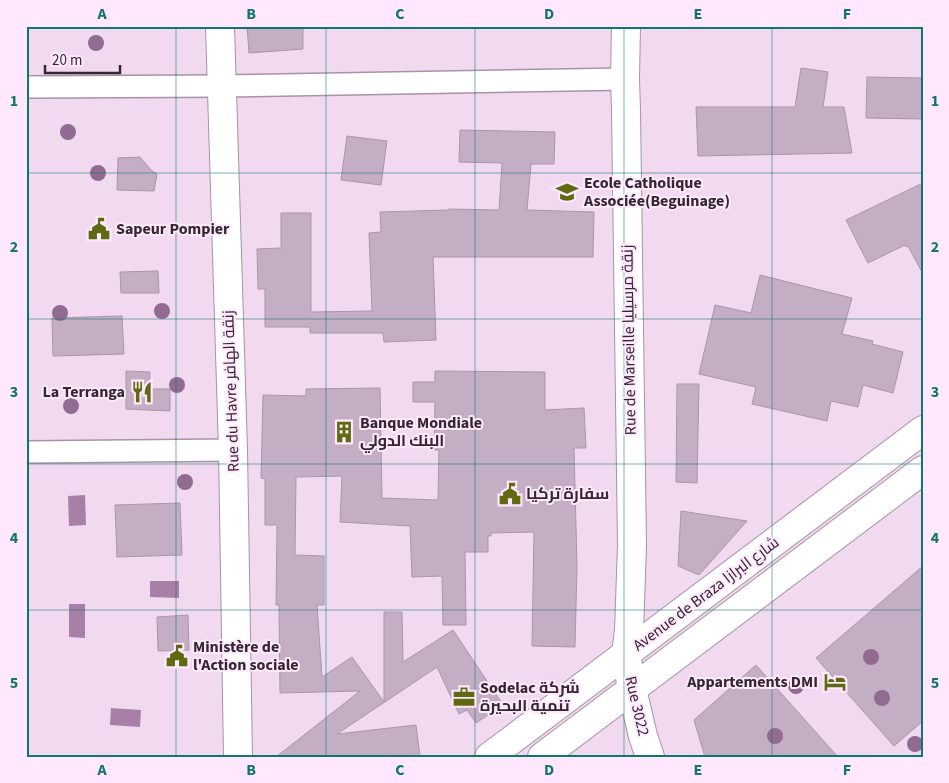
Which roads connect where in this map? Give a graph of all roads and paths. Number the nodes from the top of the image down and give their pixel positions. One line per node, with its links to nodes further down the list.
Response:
1 (220, 26): 4 (main road, Rue du Havre زنقة الهافر)
2 (626, 26): 3 (main road, Rue de Marseille زنقة مرسيليا)
3 (625, 79): 4 (street); 10 (main road, Rue de Marseille زنقة مرسيليا)
4 (222, 86): 5 (street); 7 (main road, Rue du Havre زنقة الهافر)
5 (26, 87)
6 (923, 430): 10 (main road, Avenue de Braza شارع البرازا)
7 (233, 450): 8 (street); 12 (main road, Rue du Havre زنقة الهافر)
8 (26, 452)
9 (923, 470): 11 (main road, Avenue de Braza شارع البرازا)
10 (626, 654): 11 (main road, Rue 3022); 13 (main road, Avenue de Braza شارع البرازا)
11 (632, 689): 14 (main road, Avenue de Braza شارع البرازا); 15 (main road, Rue 3022)
12 (238, 757)
13 (490, 757)
14 (542, 757)
15 (650, 757)

